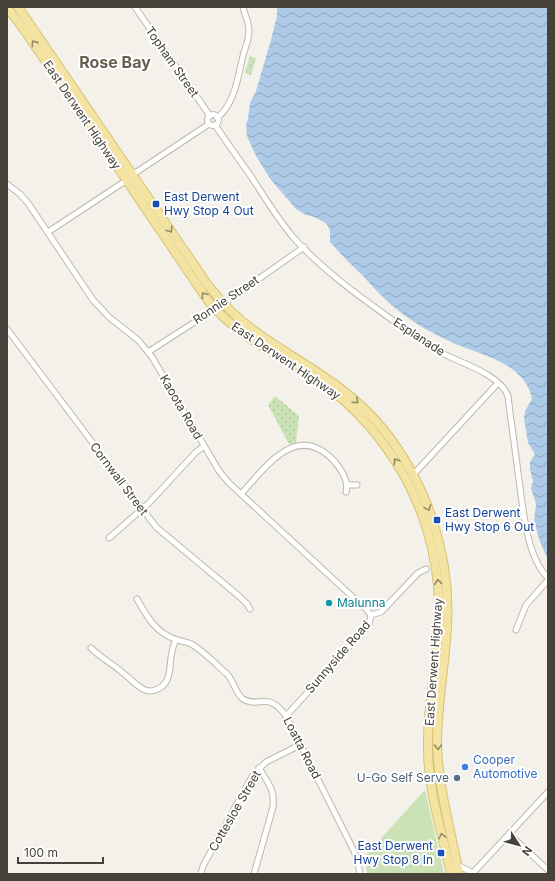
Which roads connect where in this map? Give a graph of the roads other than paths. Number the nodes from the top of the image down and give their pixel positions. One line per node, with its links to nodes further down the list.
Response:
1 (18, 7): 6 (main road, East Derwent Highway)
2 (23, 7): 6 (street)
3 (135, 7): 7 (street, Topham Street)
4 (243, 7): 8 (street)
5 (7, 8): 11 (main road, East Derwent Highway, one-way to 5)
6 (25, 18): 11 (main road, East Derwent Highway)
7 (210, 116): 8 (street); 9 (street)
8 (217, 118): 10 (street)
9 (209, 124): 10 (street); 11 (street)
10 (215, 125): 14 (street, Esplanade)
11 (130, 177): 13 (street); 15 (main road, East Derwent Highway, one-way to 15); 16 (main road, East Derwent Highway, one-way to 11)
12 (7, 184): 13 (street, Kaoota Road)
13 (48, 232): 18 (street, Kaoota Road)
14 (304, 247): 15 (street, Ronnie Street); 19 (street, Esplanade)
15 (223, 304): 16 (street, Ronnie Street); 21 (main road, East Derwent Highway, one-way to 21)
16 (215, 309): 18 (street, Ronnie Street); 40 (main road, East Derwent Highway, one-way to 16)
17 (7, 329): 26 (street, Cornwall Street)
18 (148, 352): 20 (street, Kaoota Road)
19 (498, 383): 21 (street); 29 (street, Esplanade)
20 (204, 446): 25 (street, Kaoota Road); 26 (street)
21 (413, 475): 38 (main road, East Derwent Highway, one-way to 38)
22 (348, 485): 23 (street); 24 (street); 25 (street)
23 (357, 485)
24 (346, 492)
25 (241, 494): 32 (street, Kaoota Road)
26 (142, 509): 27 (street); 31 (street, Cornwall Street)
27 (109, 538)
28 (426, 569): 32 (street, Sunnyside Road)
29 (548, 579): 33 (street)
30 (137, 600): 34 (street, Loatta Road)
31 (250, 609)
32 (372, 615): 36 (street, Sunnyside Road)
33 (516, 630)
34 (176, 640): 35 (street); 36 (street, Loatta Road)
35 (91, 648)
36 (286, 716): 37 (street, Loatta Road)
37 (300, 744): 39 (street, Cottesloe Street); 49 (street, Loatta Road)
38 (439, 767): 40 (main road); 42 (main road, East Derwent Highway)
39 (259, 768): 47 (street, Cottesloe Street); 48 (street)
40 (428, 768): 43 (main road, East Derwent Highway)
41 (548, 792): 44 (street)
42 (444, 796): 43 (main road); 45 (main road, East Derwent Highway)
43 (433, 798): 50 (main road, East Derwent Highway, one-way to 43)
44 (509, 834): 46 (street); 52 (street)
45 (458, 865): 51 (main road, East Derwent Highway); 52 (street)
46 (548, 870)
47 (201, 874)
48 (254, 874)
49 (360, 874)
50 (451, 874)
51 (459, 874)
52 (472, 874)

